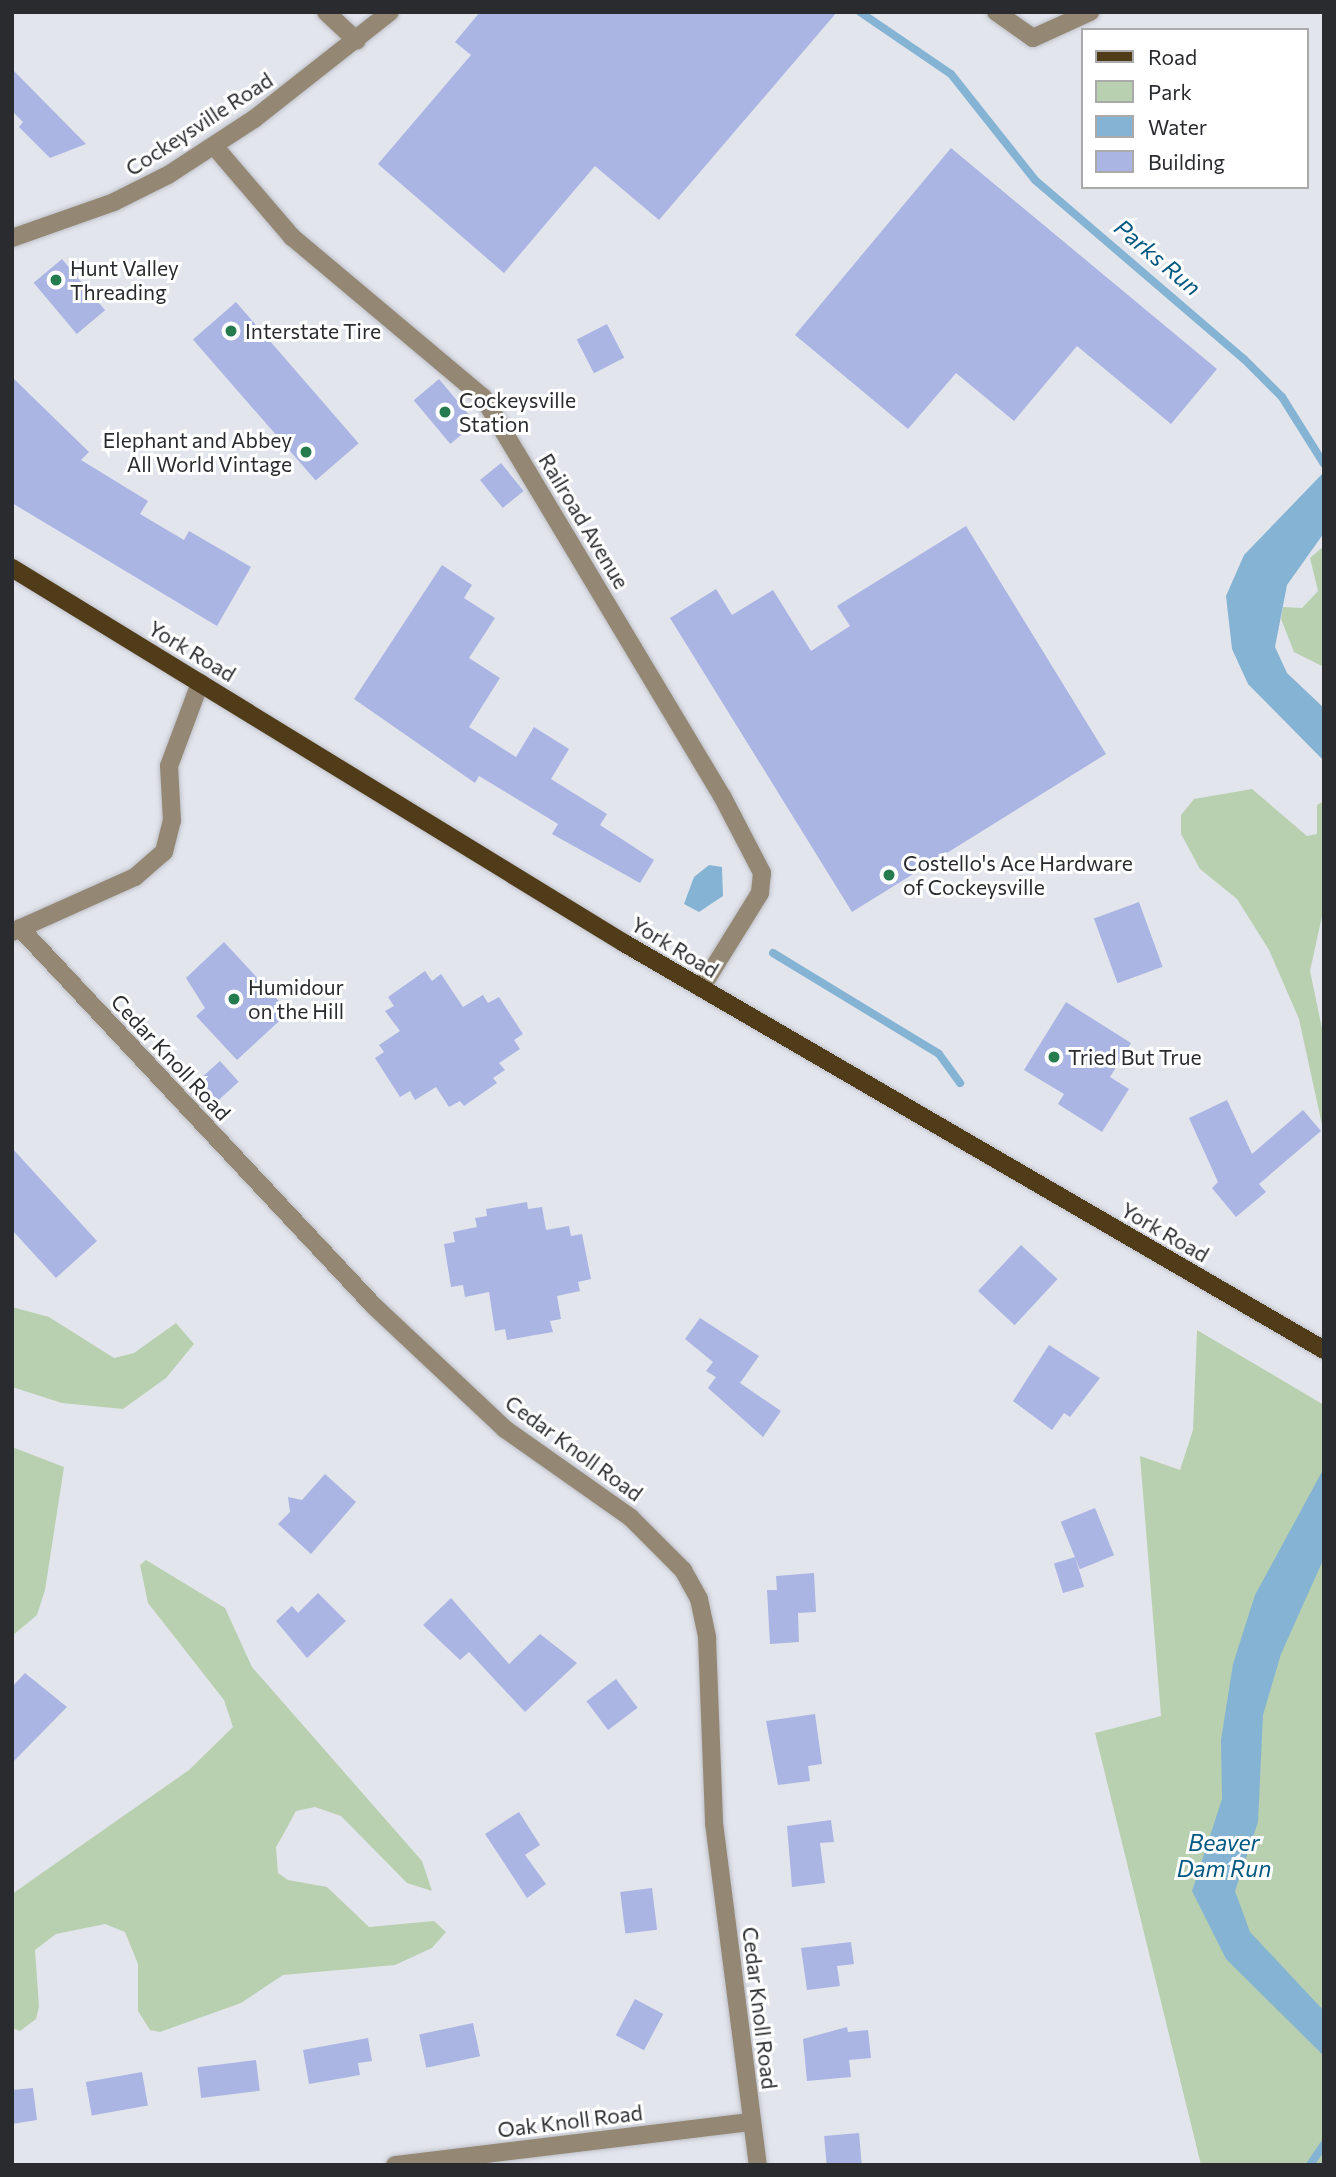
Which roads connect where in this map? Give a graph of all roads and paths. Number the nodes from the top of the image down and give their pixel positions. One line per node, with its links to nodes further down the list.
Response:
1 (327, 12): 5 (street)
2 (390, 12): 5 (street, Cockeysville Road)
3 (996, 12): 4 (street)
4 (1090, 12)
5 (357, 41): 6 (street, Cockeysville Road)
6 (214, 146): 7 (street, Cockeysville Road); 11 (street, Railroad Avenue)
7 (12, 237)
8 (12, 568): 9 (main road, York Road)
9 (200, 683): 10 (street); 11 (main road, York Road)
10 (16, 930): 13 (street, Cedar Knoll Road)
11 (701, 988): 12 (main road, York Road)
12 (1324, 1350)
13 (751, 2122): 14 (street, Oak Knoll Road); 15 (street, Cedar Knoll Road)
14 (395, 2165)
15 (758, 2165)

